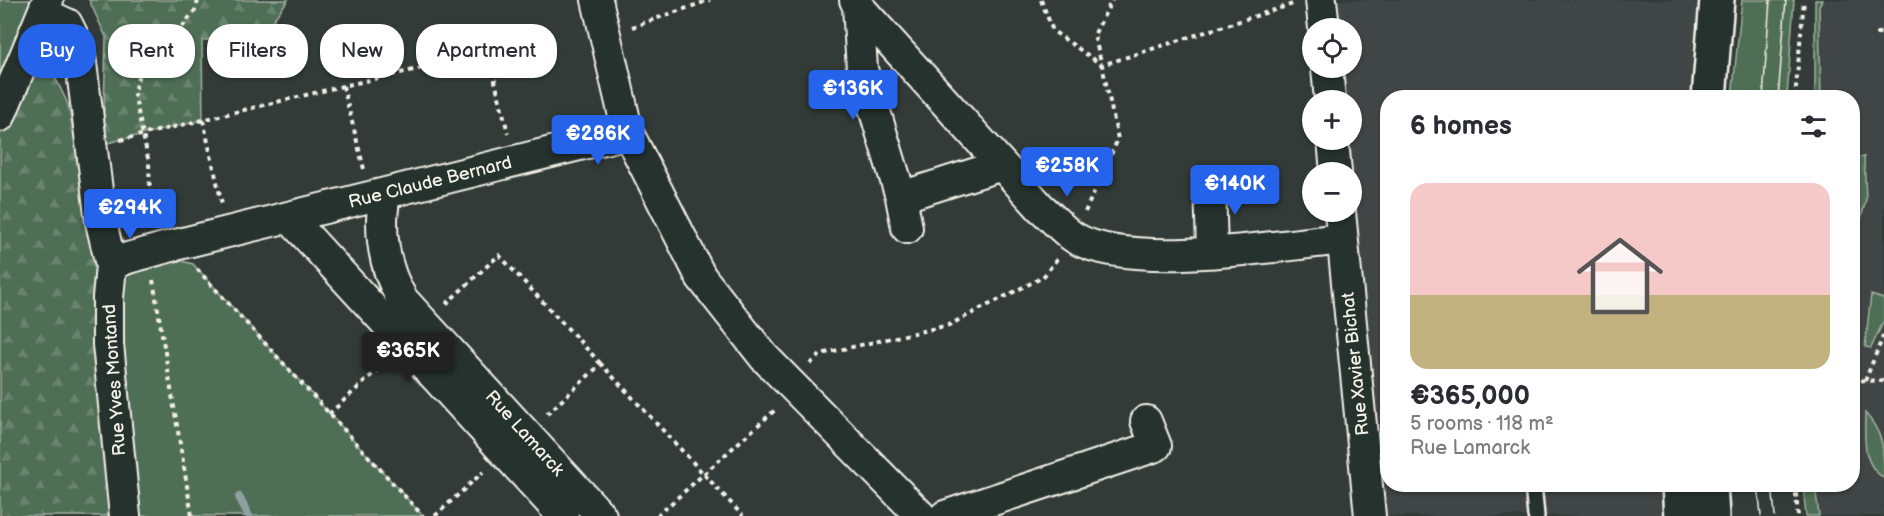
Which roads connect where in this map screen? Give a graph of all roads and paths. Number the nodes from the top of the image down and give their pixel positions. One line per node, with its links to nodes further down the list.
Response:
1 (597, 0): 13 (street)
2 (710, 0): 13 (path)
3 (1041, 0): 14 (path)
4 (1112, 0): 14 (path)
5 (1717, 0): 16 (street)
6 (1804, 0): 17 (path)
7 (1307, 2): 10 (street); 14 (path)
8 (857, 3): 23 (street); 26 (street)
9 (45, 7): 18 (street); 21 (street, Rue Yves Montand)
10 (1317, 18)
11 (1876, 33): 12 (path)
12 (1884, 33)
13 (606, 37): 20 (street)
14 (1102, 65): 31 (path)
15 (343, 86): 19 (path); 22 (path); 25 (path)
16 (1710, 90)
17 (1796, 90)
18 (0, 116)
19 (203, 120): 21 (path); 30 (path)
20 (628, 133): 22 (street, Rue Claude Bernard); 41 (street)
21 (90, 147): 34 (street, Rue Yves Montand)
22 (514, 161): 25 (street, Rue Claude Bernard)
23 (1002, 165): 26 (street); 31 (street)
24 (1210, 182): 33 (street)
25 (377, 195): 27 (street, Rue Claude Bernard); 35 (street, Rue Lamarck)
26 (901, 197): 29 (street)
27 (289, 217): 30 (street, Rue Claude Bernard); 35 (street, Rue Lamarck)
28 (1341, 225): 33 (street); 59 (street, Rue Xavier Bichat)
29 (907, 228)
30 (229, 232): 32 (street, Rue Claude Bernard)
31 (1074, 237): 33 (street); 41 (path)
32 (175, 245): 34 (street, Rue Claude Bernard); 42 (path)
33 (1212, 252)
34 (111, 265): 50 (street, Rue Yves Montand)
35 (415, 334): 37 (path); 42 (path); 44 (street, Rue Lamarck)
36 (1884, 334): 39 (path)
37 (601, 364): 44 (path); 45 (path)
38 (1860, 381): 39 (path)
39 (1865, 381): 40 (path)
40 (1884, 381)
41 (793, 387): 45 (path); 57 (street)
42 (329, 414): 51 (path)
43 (1146, 421): 58 (street)
44 (515, 443): 52 (path); 53 (street, Rue Lamarck); 54 (street, Rue Lamarck)
45 (703, 474): 55 (path); 56 (path)
46 (1534, 492): 60 (lane)
47 (1680, 492): 61 (street)
48 (1710, 492): 62 (street)
49 (1795, 492): 63 (path)
50 (125, 516)
51 (423, 516)
52 (435, 516)
53 (563, 516)
54 (601, 516)
55 (657, 516)
56 (743, 516)
57 (921, 516)
58 (945, 516)
59 (1370, 516)
60 (1536, 516)
61 (1681, 516)
62 (1712, 516)
63 (1798, 516)

